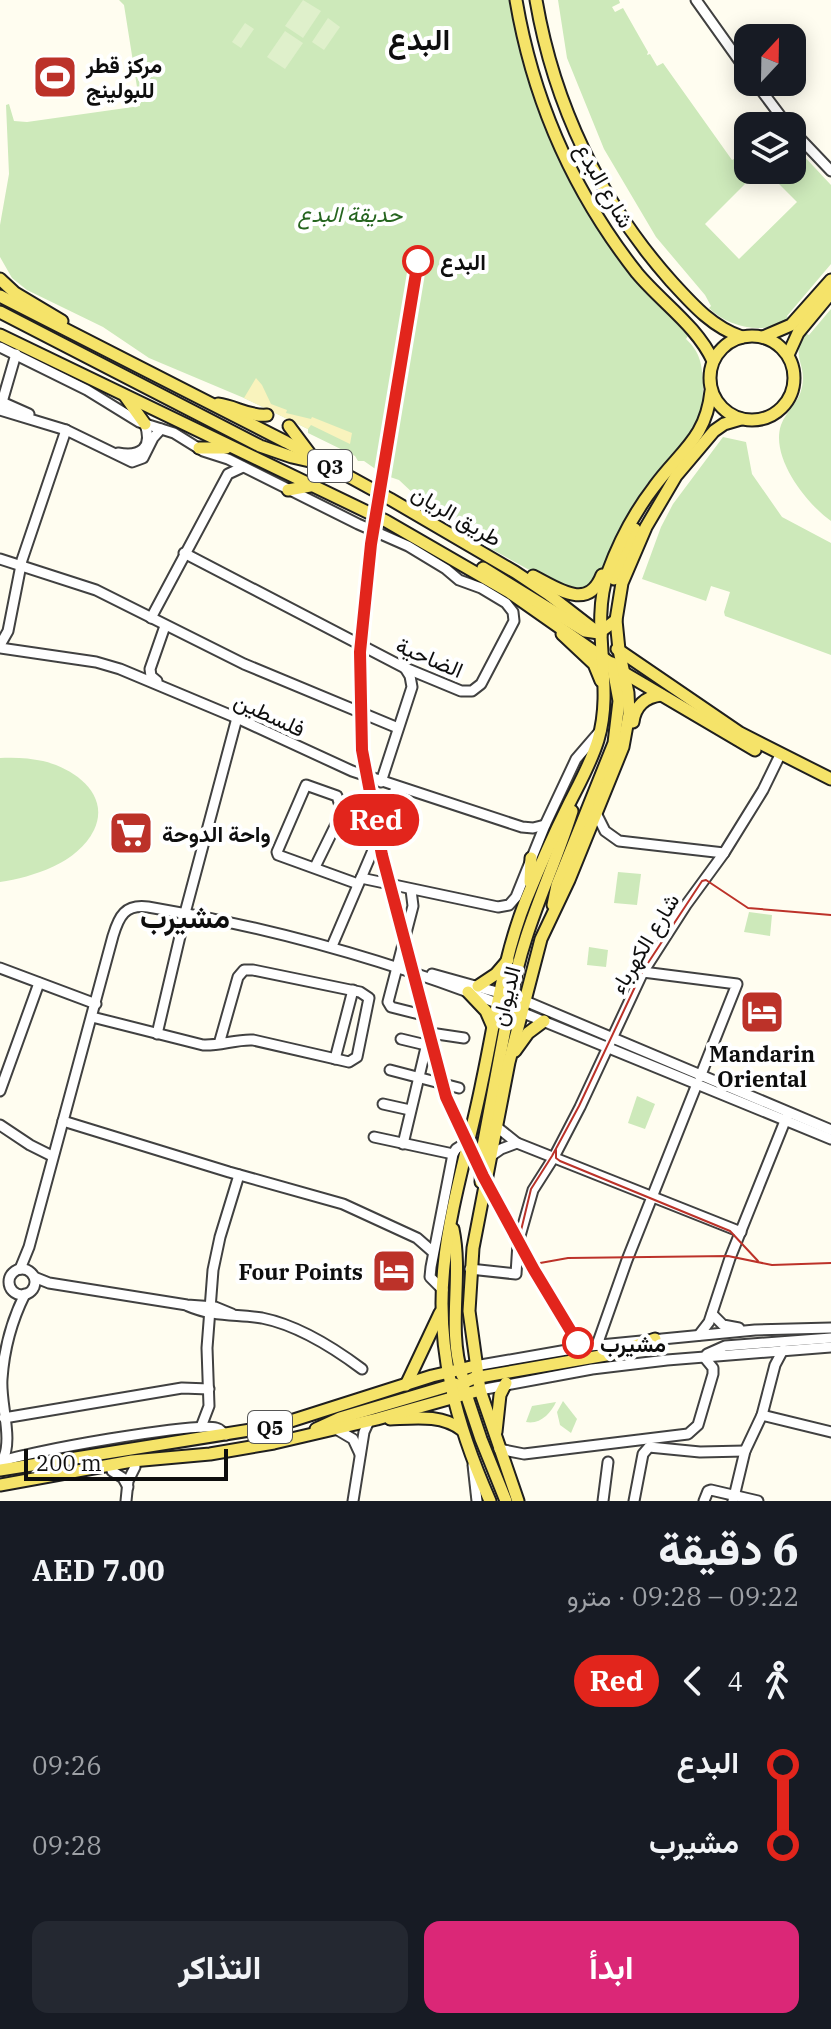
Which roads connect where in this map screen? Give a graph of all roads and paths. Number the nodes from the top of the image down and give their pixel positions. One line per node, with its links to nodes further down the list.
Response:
1 (516, 0): 21 (main road, شارع البدع)
2 (536, 0): 16 (main road, شارع البدع)
3 (696, 0): 4 (street)
4 (734, 53)
5 (766, 96): 6 (street)
6 (778, 112)
7 (806, 145): 8 (street)
8 (831, 171)
9 (0, 279): 14 (main road)
10 (831, 280): 17 (main road)
11 (831, 293): 20 (main road)
12 (0, 296): 14 (main road, طريق الريان / Q3)
13 (0, 312): 36 (main road)
14 (73, 333): 24 (main road, طريق الريان / Q3)
15 (0, 335): 23 (main road, طريق الريان / Q3)
16 (742, 337): 17 (main road); 21 (main road)
17 (763, 337): 20 (main road)
18 (0, 347): 19 (street)
19 (16, 354): 25 (street); 28 (street)
20 (788, 355): 27 (main road)
21 (713, 361): 22 (main road)
22 (711, 391): 27 (main road); 41 (main road)
23 (124, 396): 28 (main road); 34 (main road, طريق الريان / Q3)
24 (208, 404): 26 (main road); 35 (main road, طريق الريان / Q3)
25 (1, 407): 31 (street)
26 (267, 415)
27 (741, 419): 52 (main road)
28 (145, 424): 30 (street); 33 (street)
29 (289, 426): 35 (main road)
30 (161, 429): 32 (street); 33 (street)
31 (66, 430): 33 (street); 46 (street)
32 (199, 448): 34 (main road)
33 (115, 452)
34 (230, 453): 37 (street, طريق الريان); 38 (street); 39 (main road, طريق الريان / Q3)
35 (310, 455): 36 (main road, طريق الريان / Q3)
36 (326, 464): 48 (main road, طريق الريان / Q3)
37 (243, 467): 38 (street); 40 (street, طريق الريان)
38 (228, 474): 44 (street)
39 (315, 487): 40 (main road); 42 (main road, طريق الريان / Q3)
40 (288, 490): 47 (street, طريق الريان)
41 (646, 498): 43 (main road); 52 (main road)
42 (386, 521): 49 (main road, طريق الريان / Q3); 52 (main road)
43 (618, 548): 48 (main road); 52 (main road)
44 (184, 553): 50 (street); 56 (street, الضاحية)
45 (0, 559): 46 (street)
46 (21, 565): 50 (street); 53 (street)
47 (450, 572): 58 (street, الضاحية)
48 (515, 572): 52 (main road, طريق الريان / Q3)
49 (509, 592): 55 (main road, طريق الريان / Q3); 62 (main road)
50 (147, 616): 51 (street)
51 (165, 626): 54 (street); 64 (street)
52 (607, 631): 55 (main road); 55 (main road, الديوان)
53 (0, 647): 57 (street, فلسطين)
54 (151, 660): 57 (street); 60 (street)
55 (615, 661): 61 (main road, طريق الريان / Q3); 62 (main road, الديوان); 66 (main road, الديوان); 67 (main road, طريق الريان / Q3); 83 (main road)
56 (403, 667): 58 (street, الضاحية); 59 (street)
57 (136, 675): 60 (street, فلسطين)
58 (431, 679): 59 (street)
59 (412, 687): 64 (street)
60 (170, 690): 63 (street, فلسطين)
61 (661, 695): 66 (main road); 67 (main road, طريق الريان / Q3)
62 (604, 712): 65 (main road, الديوان)
63 (237, 718): 69 (street, فلسطين); 84 (street)
64 (398, 728): 69 (street)
65 (601, 730): 70 (main road, الديوان); 74 (street, الديوان)
66 (623, 747): 73 (main road, الديوان)
67 (778, 758): 68 (main road, طريق الريان / Q3); 71 (main road, طريق الريان / Q3); 77 (street, شارع الكهرباء)
68 (831, 779)
69 (381, 782): 72 (street, فلسطين)
70 (580, 783): 82 (main road, الديوان); 94 (main road)
71 (831, 786)
72 (399, 788): 75 (street, فلسطين); 80 (street)
73 (597, 815): 77 (street); 83 (main road, الديوان)
74 (545, 825): 75 (street, فلسطين); 76 (street, الديوان)
75 (522, 827): 76 (street, فلسطين)
76 (538, 840): 78 (street, الديوان)
77 (724, 853): 90 (street, شارع الكهرباء)
78 (531, 858): 81 (street, الديوان); 82 (main road)
79 (315, 867): 79 (street); 80 (street)
80 (360, 881): 81 (street); 86 (street)
81 (411, 890): 88 (street)
82 (530, 890): 87 (main road, الديوان)
83 (553, 912): 94 (main road, الديوان)
84 (185, 913): 86 (street); 95 (street)
85 (181, 932): 100 (street)
86 (332, 946): 88 (street)
87 (508, 959): 92 (main road); 94 (main road, الديوان)
88 (399, 967): 92 (street); 96 (street)
89 (0, 968): 91 (street)
90 (643, 972): 103 (street, شارع الكهرباء); 110 (street)
91 (39, 983): 95 (street); 112 (street)
92 (473, 989): 94 (street); 99 (main road)
93 (353, 990): 104 (street); 106 (street); 106 (street)
94 (511, 1002): 98 (street); 99 (main road, الديوان); 103 (street); 107 (main road, الديوان); 131 (main road)
95 (96, 1004): 97 (street)
96 (419, 1014)
97 (92, 1017): 100 (street); 116 (street)
98 (544, 1021): 103 (street); 107 (main road)
99 (493, 1030): 122 (main road, الديوان)
100 (157, 1034): 104 (street)
101 (464, 1038): 105 (street)
102 (401, 1039): 105 (street)
103 (610, 1043): 110 (street); 128 (street, شارع الكهرباء)
104 (219, 1044): 106 (street)
105 (426, 1045): 109 (street)
106 (335, 1059)
107 (509, 1062): 118 (main road, الديوان)
108 (390, 1070): 109 (street)
109 (419, 1077): 111 (street); 114 (street)
110 (695, 1084): 115 (street); 130 (street)
111 (459, 1088)
112 (0, 1091)
113 (383, 1104): 114 (street)
114 (410, 1110): 124 (street)
115 (787, 1117): 119 (street); 121 (street); 133 (street)
116 (63, 1121): 126 (street); 129 (street)
117 (0, 1125): 126 (street)
118 (497, 1127): 123 (street); 127 (main road, الديوان)
119 (831, 1130)
120 (374, 1137): 124 (street)
121 (831, 1139)
122 (470, 1140): 125 (street); 132 (main road, الديوان)
123 (517, 1143): 127 (street); 128 (street)
124 (403, 1144): 125 (street)
125 (453, 1154): 134 (street)
126 (52, 1156): 136 (street)
127 (491, 1156): 131 (main road, الديوان)
128 (554, 1157): 130 (street); 138 (street, شارع الكهرباء)
129 (239, 1175): 135 (street); 143 (street)
130 (652, 1196): 133 (street); 150 (street)
131 (482, 1204): 138 (main road, الديوان)
132 (451, 1221): 141 (main road, الديوان); 158 (main road)
133 (741, 1232): 144 (street)
134 (437, 1234): 135 (street); 137 (street)
135 (417, 1238): 137 (street)
136 (29, 1247): 139 (street); 140 (street)
137 (433, 1252): 141 (street)
138 (470, 1269): 158 (main road, الديوان)
139 (9, 1274): 140 (street); 140 (street)
140 (28, 1285): 143 (street); 161 (street)
141 (443, 1290): 142 (main road, الديوان)
142 (442, 1309): 157 (main road, الديوان); 160 (main road)
143 (209, 1310): 155 (street); 162 (street)
144 (712, 1314): 146 (street); 147 (street)
145 (831, 1328): 146 (street, Q5)
146 (755, 1330): 147 (street, Q5)
147 (698, 1336): 149 (street, Q5)
148 (831, 1338): 154 (street)
149 (655, 1339): 150 (street, Q5); 158 (main road)
150 (597, 1345): 158 (street, Q5)
151 (831, 1347): 152 (street, Q5)
152 (783, 1350): 153 (street, Q5); 156 (street)
153 (760, 1352): 154 (street, Q5); 156 (street)
154 (704, 1357): 159 (street, Q5); 174 (street)
155 (362, 1369)
156 (774, 1369): 165 (street)
157 (448, 1372): 158 (main road, الديوان); 160 (main road, Q5)
158 (463, 1381): 163 (main road, Q5); 167 (main road, Q5); 170 (main road); 173 (main road); 195 (main road)
159 (502, 1384): 163 (street, Q5); 174 (main road)
160 (406, 1385): 171 (main road, Q5)
161 (1, 1388): 166 (street)
162 (209, 1389): 164 (street); 166 (street)
163 (480, 1390): 174 (main road)
164 (209, 1406): 168 (street); 171 (street)
165 (762, 1415): 172 (street); 176 (street)
166 (4, 1418): 175 (street)
167 (373, 1420): 169 (main road, Q5); 170 (main road); 178 (street)
168 (201, 1427): 171 (street); 179 (street)
169 (336, 1429): 173 (main road, Q5); 178 (street)
170 (462, 1431): 181 (main road)
171 (222, 1432): 177 (main road, Q5)
172 (831, 1432)
173 (305, 1436): 180 (main road, Q5)
174 (497, 1445): 196 (main road)
175 (7, 1447): 179 (street); 183 (street)
176 (745, 1451): 190 (street); 198 (street)
177 (102, 1453): 183 (main road); 186 (main road, Q5)
178 (360, 1454): 192 (street)
179 (20, 1457): 183 (street)
180 (157, 1459): 184 (main road); 187 (main road, Q5)
181 (474, 1462): 193 (street); 194 (main road)
182 (608, 1462): 197 (street)
183 (1, 1464)
184 (135, 1467): 185 (main road); 188 (street)
185 (112, 1471): 188 (street); 189 (main road)
186 (0, 1477)
187 (0, 1485)
188 (128, 1487): 191 (street)
189 (0, 1492)
190 (734, 1498): 199 (street); 200 (street)
191 (126, 1501)
192 (353, 1501)
193 (477, 1501)
194 (490, 1501)
195 (506, 1501)
196 (518, 1501)
197 (603, 1501)
198 (634, 1501)
199 (704, 1501)
200 (758, 1501)

